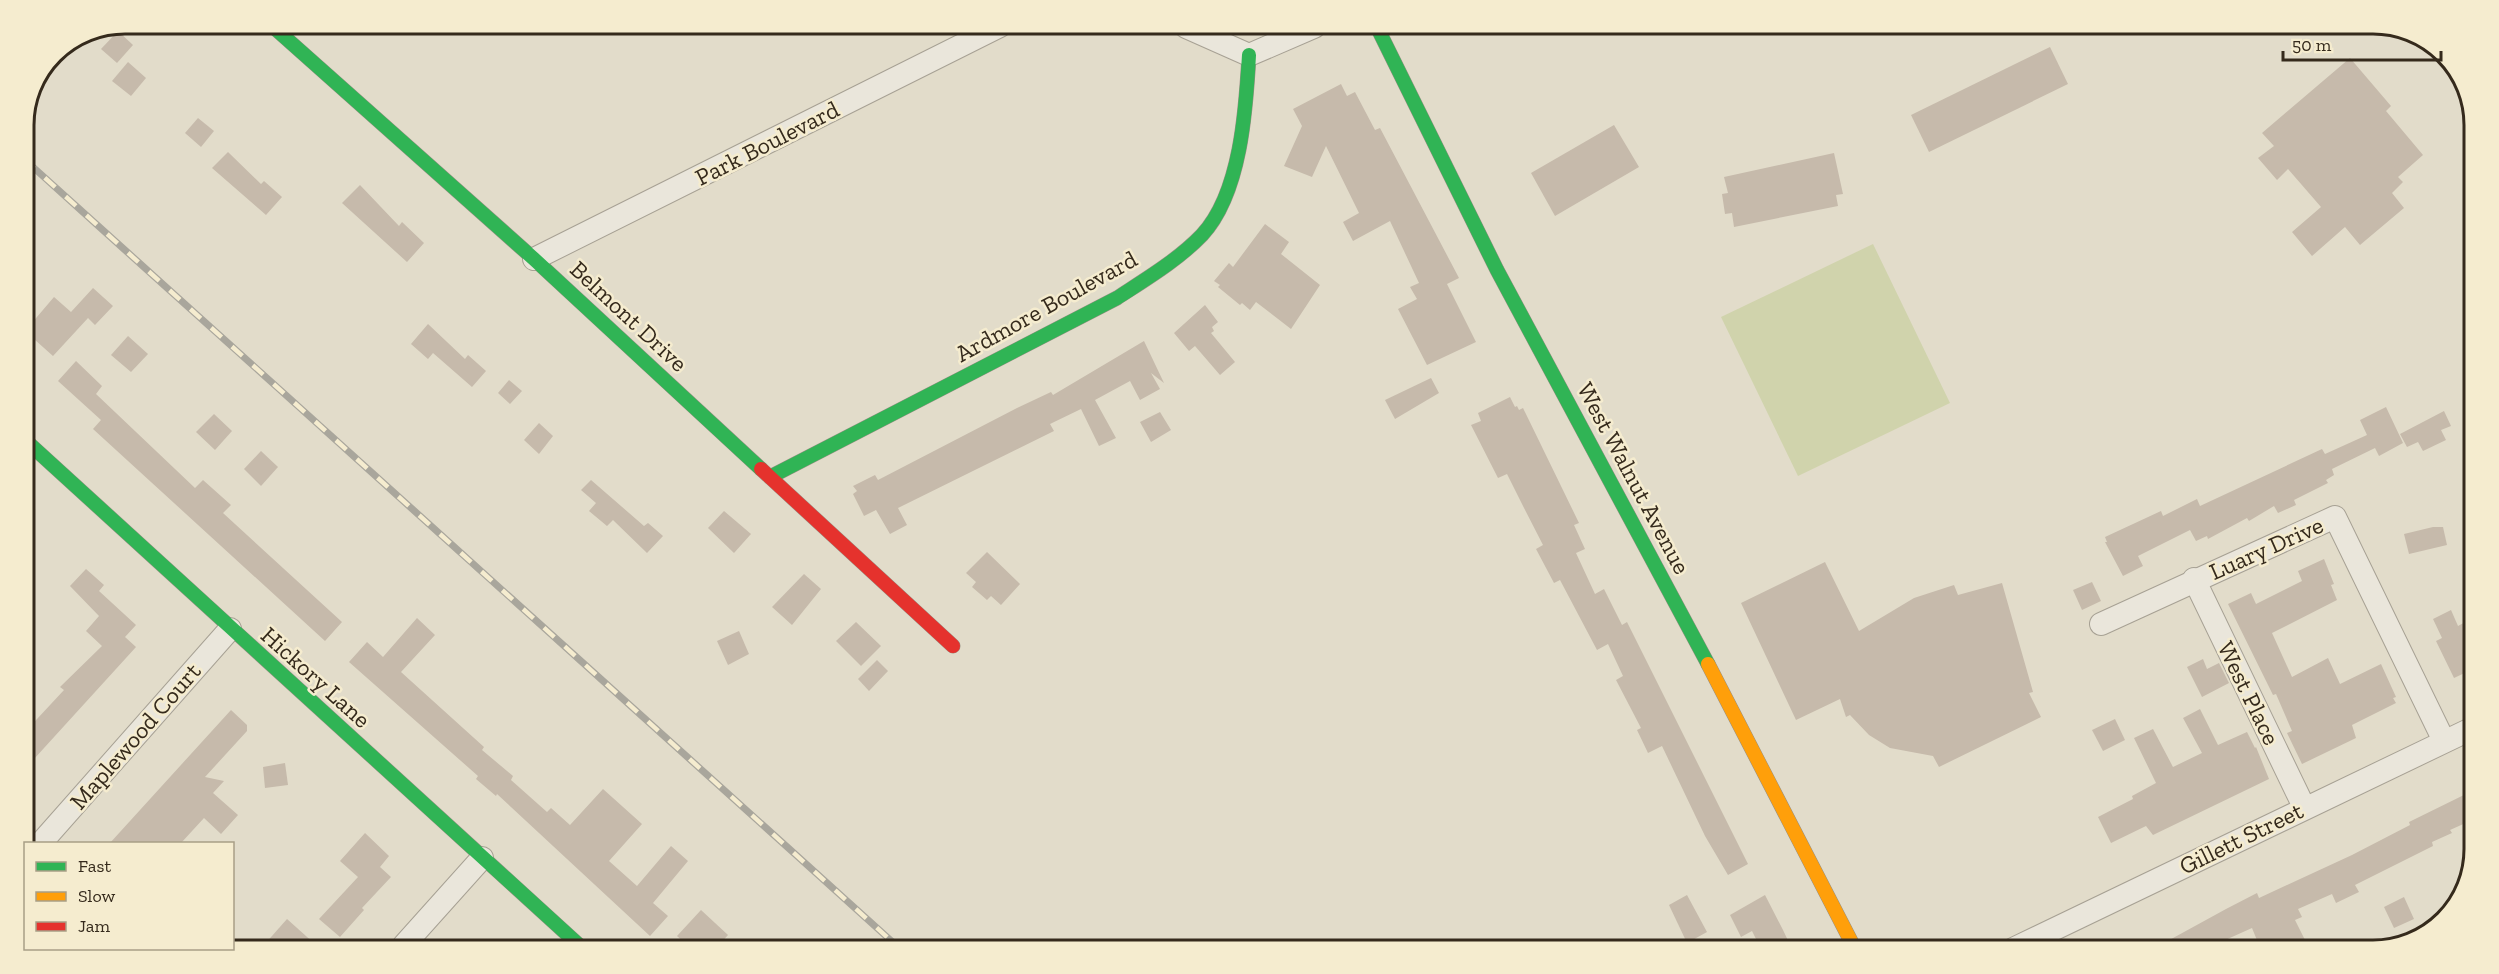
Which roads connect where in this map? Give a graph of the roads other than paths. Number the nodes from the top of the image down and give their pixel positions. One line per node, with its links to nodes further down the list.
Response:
1 (282, 35): 7 (street, Belmont Drive)
2 (982, 35): 7 (street, Park Boulevard)
3 (1203, 35): 6 (street)
4 (1296, 35): 6 (street)
5 (1381, 35): 21 (street, West Walnut Avenue)
6 (1249, 56): 9 (street, Ardmore Boulevard)
7 (534, 259): 9 (street, Belmont Drive)
8 (34, 448): 12 (street, Hickory Lane)
9 (770, 477): 13 (street, Belmont Drive)
10 (2194, 579): 11 (street, Luary Drive); 15 (street, Luary Drive); 16 (street, West Place)
11 (2101, 624)
12 (230, 629): 17 (street, Maplewood Court); 18 (street, Hickory Lane)
13 (953, 646)
14 (2464, 732): 15 (street, Gillett Street)
15 (2444, 741): 16 (street, Gillett Street)
16 (2304, 807): 22 (street, Gillett Street)
17 (41, 842)
18 (482, 858): 19 (street); 20 (street, Hickory Lane)
19 (408, 940)
20 (573, 940)
21 (1850, 940)
22 (2031, 940)

